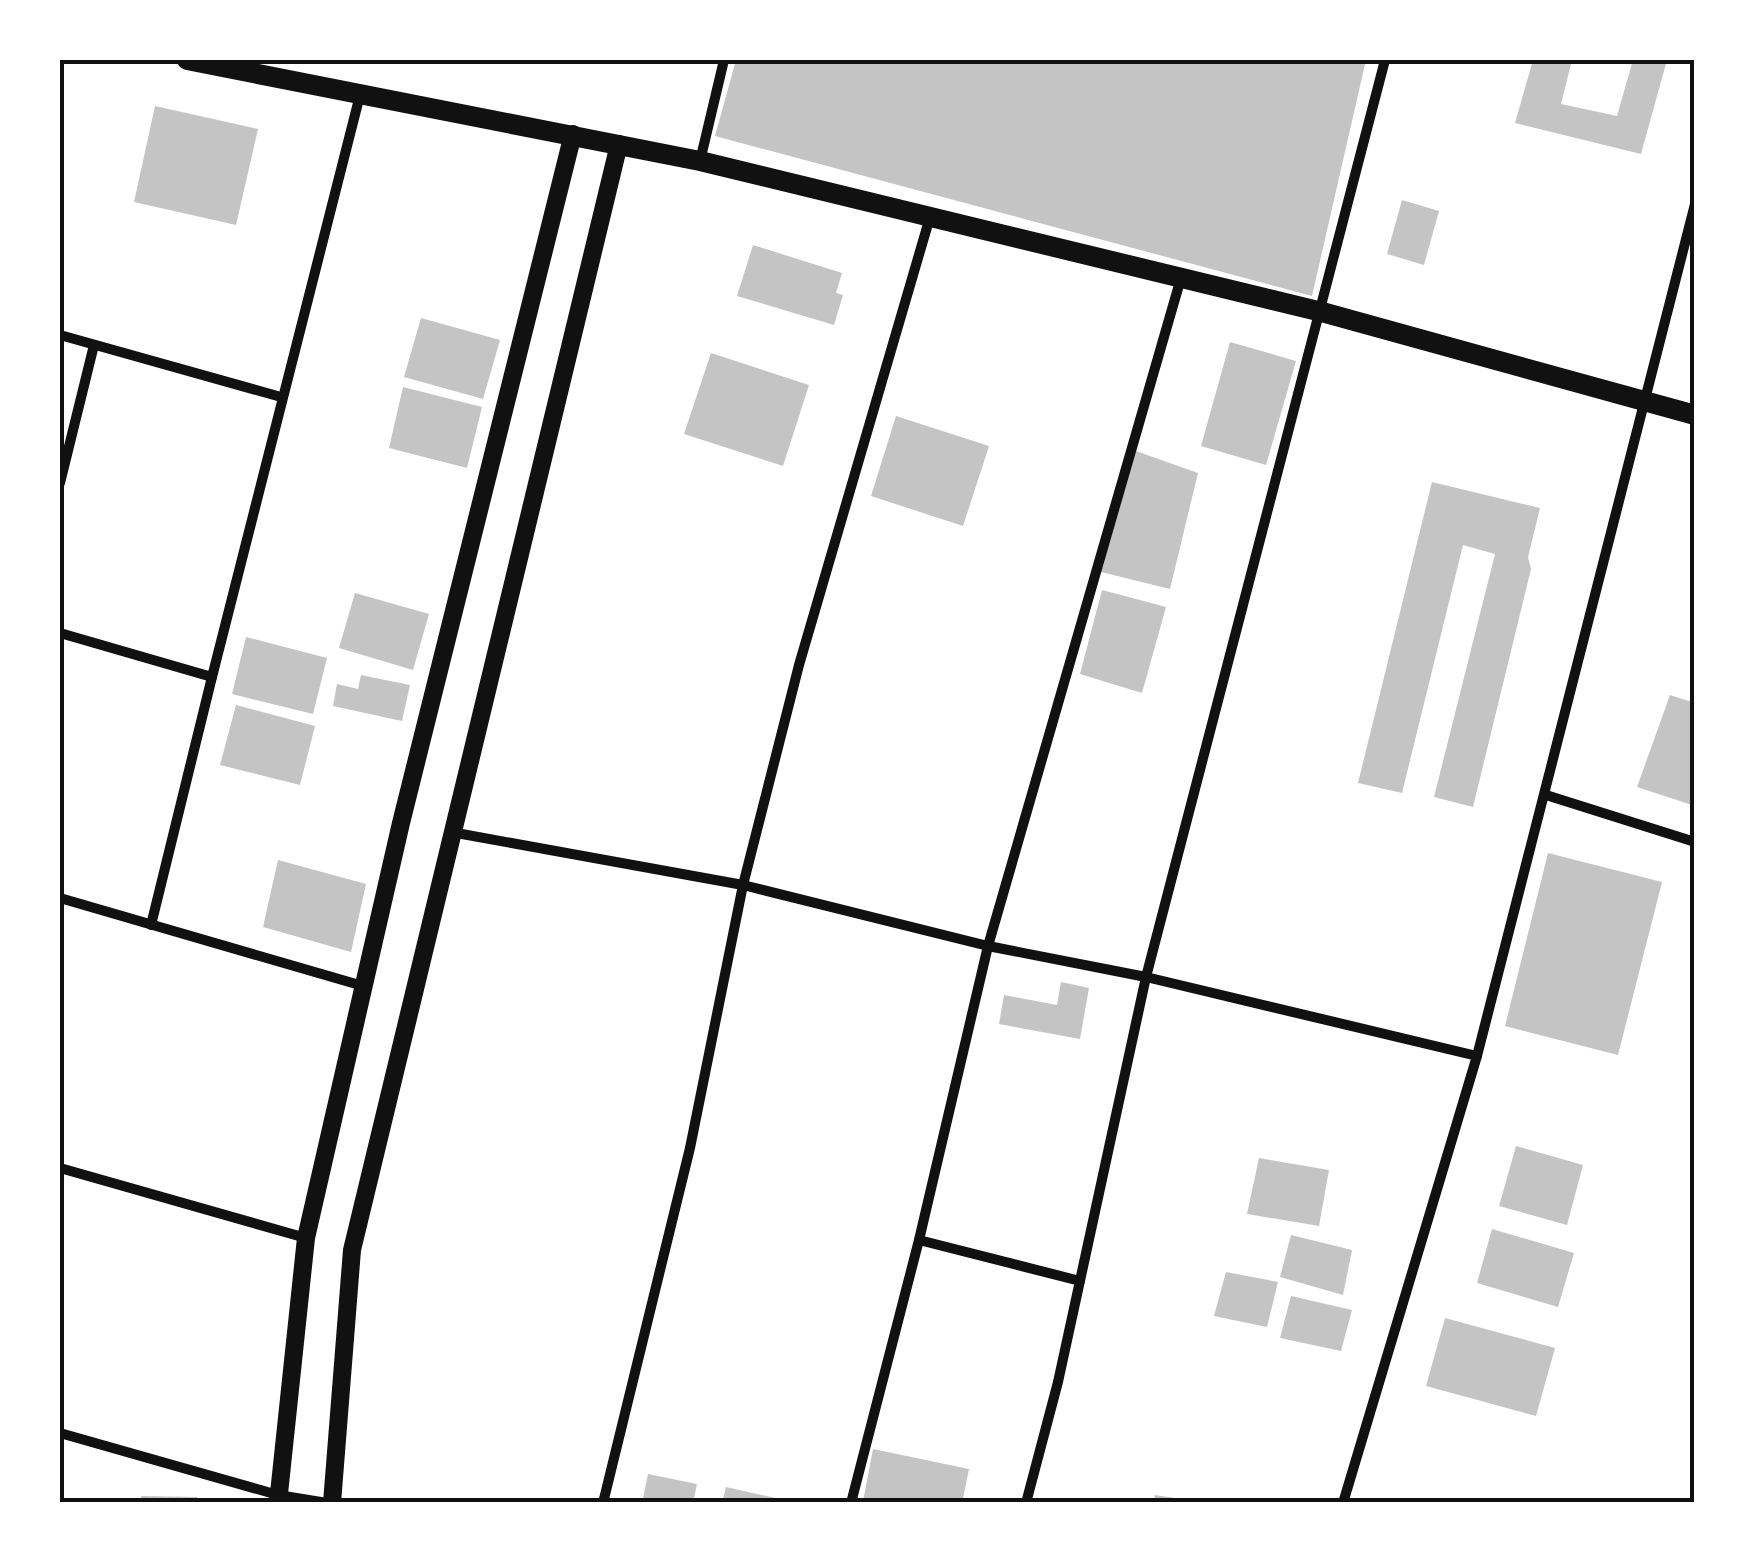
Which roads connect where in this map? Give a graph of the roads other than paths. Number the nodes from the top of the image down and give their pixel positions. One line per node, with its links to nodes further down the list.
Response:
1 (187, 60): 4 (main road)
2 (724, 60): 8 (street)
3 (1385, 60): 12 (street)
4 (209, 63): 5 (main road)
5 (360, 95): 6 (main road); 15 (street)
6 (574, 134): 7 (main road); 29 (street)
7 (619, 144): 8 (main road); 22 (street)
8 (700, 162): 10 (main road)
9 (1695, 204): 16 (street)
10 (930, 217): 11 (main road); 24 (street)
11 (1182, 278): 12 (main road); 27 (street)
12 (1322, 312): 16 (main road); 28 (street)
13 (60, 335): 14 (street)
14 (94, 345): 15 (street); 18 (street)
15 (281, 397): 20 (street)
16 (1646, 400): 17 (main road); 21 (street)
17 (1695, 415)
18 (60, 483)
19 (60, 632): 20 (street)
20 (212, 677): 26 (street)
21 (1546, 795): 23 (street); 30 (street)
22 (450, 832): 24 (street); 37 (street)
23 (1695, 842)
24 (743, 885): 27 (street); 38 (street)
25 (60, 898): 26 (street)
26 (151, 925): 29 (street)
27 (988, 946): 28 (street); 33 (street)
28 (1146, 977): 30 (street); 34 (street)
29 (363, 986): 32 (street)
30 (1478, 1056): 41 (street)
31 (60, 1168): 32 (street)
32 (306, 1238): 36 (street)
33 (919, 1240): 34 (street); 39 (street)
34 (1080, 1281): 40 (street)
35 (60, 1433): 36 (street)
36 (278, 1499): 37 (street)
37 (329, 1503)
38 (603, 1503)
39 (850, 1503)
40 (1026, 1503)
41 (1343, 1503)

